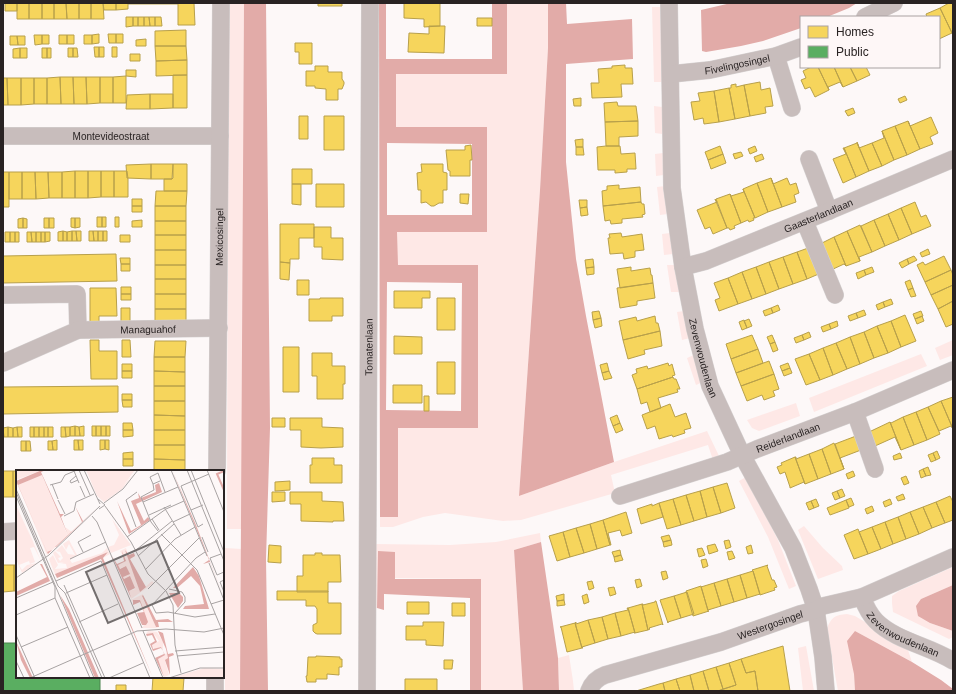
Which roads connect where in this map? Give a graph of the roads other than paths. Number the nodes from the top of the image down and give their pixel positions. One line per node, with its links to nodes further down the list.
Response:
1 (221, 3): 11 (street, Mexicosingel)
2 (370, 3): 36 (street, Tomatenlaan)
3 (669, 3): 8 (street, Zevenwoudenlaan)
4 (894, 3): 5 (street)
5 (867, 16)
6 (800, 47): 7 (street, Fivelingosingel)
7 (776, 56): 8 (street, Fivelingosingel); 9 (street)
8 (671, 74): 16 (street, Zevenwoudenlaan)
9 (792, 108)
10 (3, 136): 11 (street, Montevideostraat)
11 (220, 136): 19 (street, Mexicosingel)
12 (810, 159): 14 (street)
13 (953, 159): 14 (street, Gaasterlandlaan)
14 (830, 211): 15 (street, Gaasterlandlaan)
15 (805, 222): 16 (street, Gaasterlandlaan); 18 (street)
16 (682, 267): 24 (street, Zevenwoudenlaan)
17 (3, 295): 20 (street)
18 (835, 295)
19 (219, 328): 20 (street, Managuahof); 26 (street, Mexicosingel)
20 (78, 330): 21 (street, Managuahof)
21 (3, 363)
22 (952, 373): 23 (street, Reiderlandlaan)
23 (855, 412): 24 (street, Reiderlandlaan); 25 (street)
24 (742, 455): 27 (street, Reiderlandlaan); 32 (street, Zevenwoudenlaan)
25 (875, 469)
26 (217, 470)
27 (620, 496)
28 (16, 531): 29 (street)
29 (3, 532)
30 (953, 557): 31 (street, Westergosingel)
31 (862, 597): 32 (street, Westergosingel); 33 (street, Zevenwoudenlaan)
32 (816, 610): 37 (street, Westergosingel); 38 (street, Zevenwoudenlaan)
33 (953, 661)
34 (215, 678): 35 (street)
35 (215, 691)
36 (367, 691)
37 (590, 691)
38 (826, 691)

